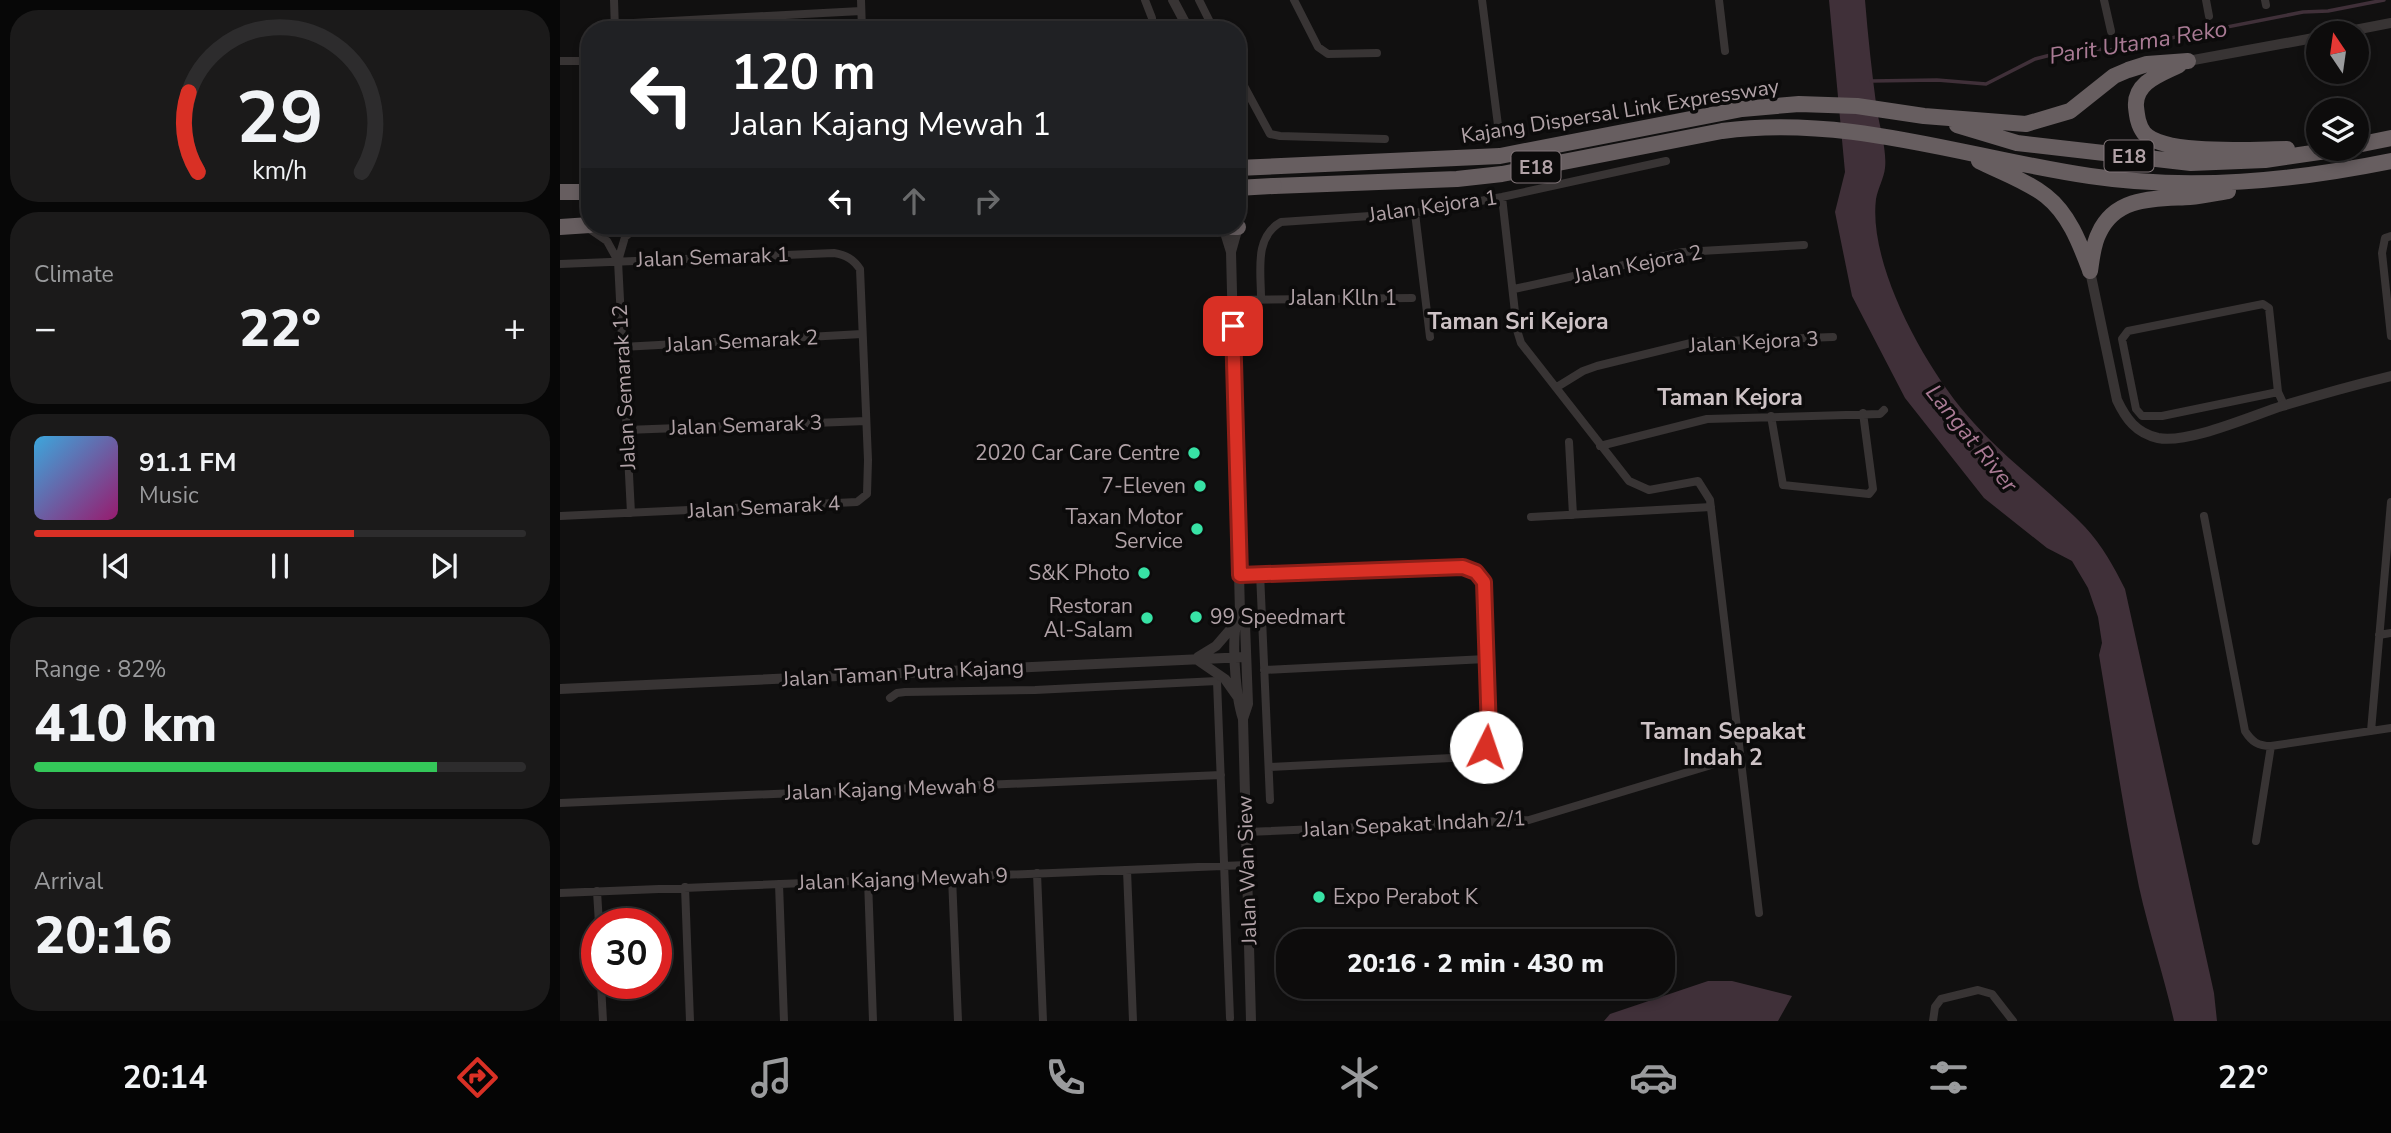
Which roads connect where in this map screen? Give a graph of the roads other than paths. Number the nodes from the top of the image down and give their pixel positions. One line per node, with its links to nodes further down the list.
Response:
1 (614, 0): 13 (street)
2 (861, 0): 11 (street)
3 (1145, 0): 16 (street)
4 (1173, 0): 17 (street)
5 (1199, 0): 18 (street)
6 (1294, 0): 24 (street)
7 (1482, 0): 30 (street)
8 (1719, 0): 23 (street)
9 (2104, 0): 21 (street)
10 (2206, 0): 12 (street)
11 (861, 11): 14 (street); 15 (street)
12 (2209, 16)
13 (615, 21)
14 (707, 21)
15 (862, 21)
16 (1151, 21)
17 (1184, 21)
18 (1210, 21)
19 (2391, 23): 20 (street)
20 (2370, 27)
21 (2111, 31)
22 (2306, 39): 27 (street)
23 (1725, 51)
24 (1377, 53)
25 (560, 61): 26 (street)
26 (581, 61)
27 (2188, 61): 29 (highway); 35 (highway)
28 (1246, 90): 32 (street)
29 (1924, 116): 36 (highway, Kajang Dispersal Link Expressway / E18); 39 (highway, Kajang Dispersal Link Expressway / E18)
30 (1499, 133)
31 (2391, 138): 33 (highway)
32 (1385, 139)
33 (2369, 143)
34 (1955, 148): 40 (highway, Kajang Dispersal Link Expressway / E18); 41 (highway, Kajang Dispersal Link Expressway / E18, bridge); 56 (highway)
35 (2306, 149)
36 (2306, 154)
37 (2391, 161): 40 (highway, Kajang Dispersal Link Expressway / E18)
38 (1666, 162): 44 (street, Jalan Kejora 1)
39 (1246, 169)
40 (2250, 182): 56 (highway)
41 (1246, 188)
42 (560, 192): 43 (highway)
43 (581, 192)
44 (1502, 198): 45 (street, Jalan Kejora 1); 57 (street)
45 (1415, 213): 58 (street, Jalan Kejora 1); 63 (street)
46 (581, 225): 47 (highway)
47 (560, 227)
48 (600, 235): 53 (street)
49 (627, 235): 53 (street, Jalan Semarak 12)
50 (1229, 235): 60 (street, Jalan Wan Siew)
51 (2391, 236): 62 (street)
52 (1804, 245): 57 (street, Jalan Kejora 2)
53 (618, 261): 54 (street, Jalan Semarak 1); 55 (street, Jalan Semarak 1); 65 (street, Jalan Semarak 12)
54 (560, 264)
55 (860, 269): 61 (street, Jalan Semarak 4)
56 (2090, 271): 69 (street)
57 (1514, 289): 67 (street)
58 (1261, 298): 59 (street, Jalan Klln 1); 60 (street, Jalan Klln 1)
59 (1412, 298)
60 (1232, 300): 85 (street, Jalan Wan Siew)
61 (862, 334): 65 (street, Jalan Semarak 2); 73 (street, Jalan Semarak 4)
62 (2391, 336)
63 (1430, 337)
64 (1833, 337): 67 (street, Jalan Kejora 3)
65 (622, 347): 74 (street, Jalan Semarak 12)
66 (2391, 376): 69 (street)
67 (1557, 387): 76 (street)
68 (2278, 392): 68 (street); 69 (street)
69 (2284, 405)
70 (1884, 410): 71 (street)
71 (1863, 413): 72 (street); 72 (street)
72 (1771, 416): 76 (street)
73 (866, 421): 74 (street, Jalan Semarak 3); 79 (street, Jalan Semarak 4)
74 (626, 430): 79 (street, Jalan Semarak 12)
75 (1569, 442): 80 (street)
76 (1600, 446): 78 (street)
77 (2391, 502): 89 (street)
78 (1711, 507): 80 (street); 101 (street)
79 (631, 513): 81 (street, Jalan Semarak 4)
80 (1573, 515): 83 (street)
81 (560, 516)
82 (2204, 516): 100 (street)
83 (1531, 517)
84 (1260, 573): 85 (street); 92 (street); 93 (street)
85 (1240, 575): 86 (street, Jalan Wan Siew)
86 (1240, 613): 87 (street, Jalan Wan Siew); 90 (street, Jalan Wan Siew)
87 (1234, 624): 90 (street, Jalan Wan Siew); 91 (street)
88 (2391, 633): 89 (street)
89 (2379, 635): 99 (street)
90 (1241, 657): 91 (street, Jalan Taman Putra Kajang); 95 (street, Jalan Wan Siew); 97 (street, Jalan Wan Siew)
91 (1196, 659): 94 (street, Jalan Taman Putra Kajang); 95 (street)
92 (1486, 659): 93 (street); 102 (street)
93 (1264, 670): 102 (street)
94 (560, 689)
95 (1237, 696): 97 (street, Jalan Wan Siew)
96 (890, 698): 103 (street)
97 (1243, 719): 106 (street, Jalan Wan Siew)
98 (2391, 728): 99 (street)
99 (2371, 731): 100 (street)
100 (2271, 746): 107 (street)
101 (1741, 756): 106 (street, Jalan Sepakat Indah 2/1); 119 (street)
102 (1269, 767): 104 (street)
103 (1221, 775): 105 (street, Jalan Kajang Mewah 8); 109 (street)
104 (1270, 800)
105 (560, 803)
106 (1246, 832): 108 (street, Jalan Wan Siew)
107 (2256, 841)
108 (1247, 865): 109 (street, Jalan Kajang Mewah 9); 129 (street, Jalan Wan Siew)
109 (1224, 866): 110 (street, Jalan Kajang Mewah 9); 121 (street)
110 (1127, 870): 111 (street, Jalan Kajang Mewah 9); 128 (street)
111 (1037, 873): 112 (street, Jalan Kajang Mewah 9); 127 (street)
112 (952, 877): 113 (street, Jalan Kajang Mewah 9); 126 (street)
113 (868, 880): 114 (street, Jalan Kajang Mewah 9); 125 (street)
114 (779, 884): 115 (street, Jalan Kajang Mewah 9); 124 (street)
115 (685, 887): 116 (street, Jalan Kajang Mewah 9); 123 (street)
116 (597, 891): 117 (street, Jalan Kajang Mewah 9); 118 (street)
117 (560, 892)
118 (598, 908)
119 (1759, 913)
120 (602, 999): 122 (street)
121 (1230, 1018)
122 (603, 1021)
123 (690, 1021)
124 (783, 1021)
125 (873, 1021)
126 (958, 1021)
127 (1043, 1021)
128 (1133, 1021)
129 (1251, 1021)
130 (1933, 1021): 131 (street)
131 (2013, 1021)

